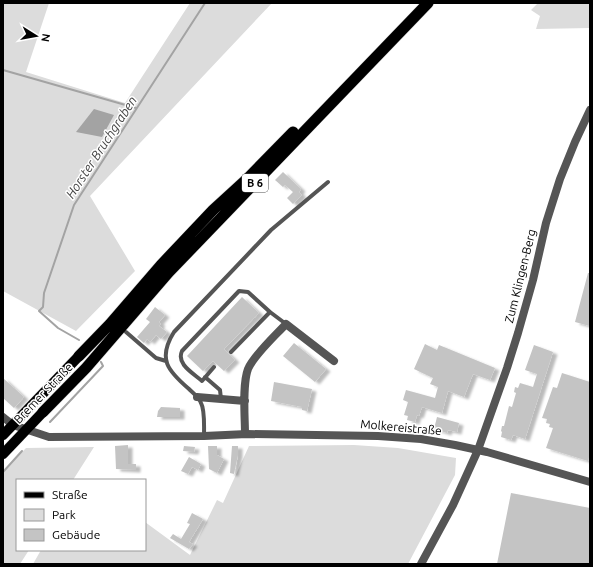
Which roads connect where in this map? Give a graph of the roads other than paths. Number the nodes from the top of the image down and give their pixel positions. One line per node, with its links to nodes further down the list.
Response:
1 (418, 3): 9 (highway, B 6)
2 (428, 3): 17 (highway, Bremer Straße / B 6)
3 (590, 110): 24 (street, Zum Klingen-Berg)
4 (328, 182): 10 (lane)
5 (270, 312): 6 (lane); 8 (lane); 13 (lane)
6 (286, 324): 11 (street); 16 (street)
7 (126, 332): 10 (lane)
8 (231, 352)
9 (79, 356): 19 (main road, Bremer Straße / B 6)
10 (166, 361): 14 (lane)
11 (334, 361)
12 (214, 367): 13 (lane)
13 (205, 377): 15 (lane)
14 (197, 397): 15 (street); 23 (lane)
15 (222, 399): 16 (street)
16 (245, 402): 21 (street)
17 (43, 412): 20 (main road, Bremer Straße / B 6)
18 (3, 417): 19 (street, Molkereistraße)
19 (13, 425): 20 (street, Molkereistraße); 22 (main road, Bremer Straße / B 6)
20 (27, 430): 23 (street, Molkereistraße); 25 (main road, Bremer Straße / B 6)
21 (245, 434): 23 (street, Molkereistraße); 24 (street, Molkereistraße)
22 (3, 435)
23 (204, 436)
24 (478, 450): 26 (street, Molkereistraße); 27 (street, Zum Klingen-Berg)
25 (3, 454)
26 (590, 482)
27 (421, 564)

